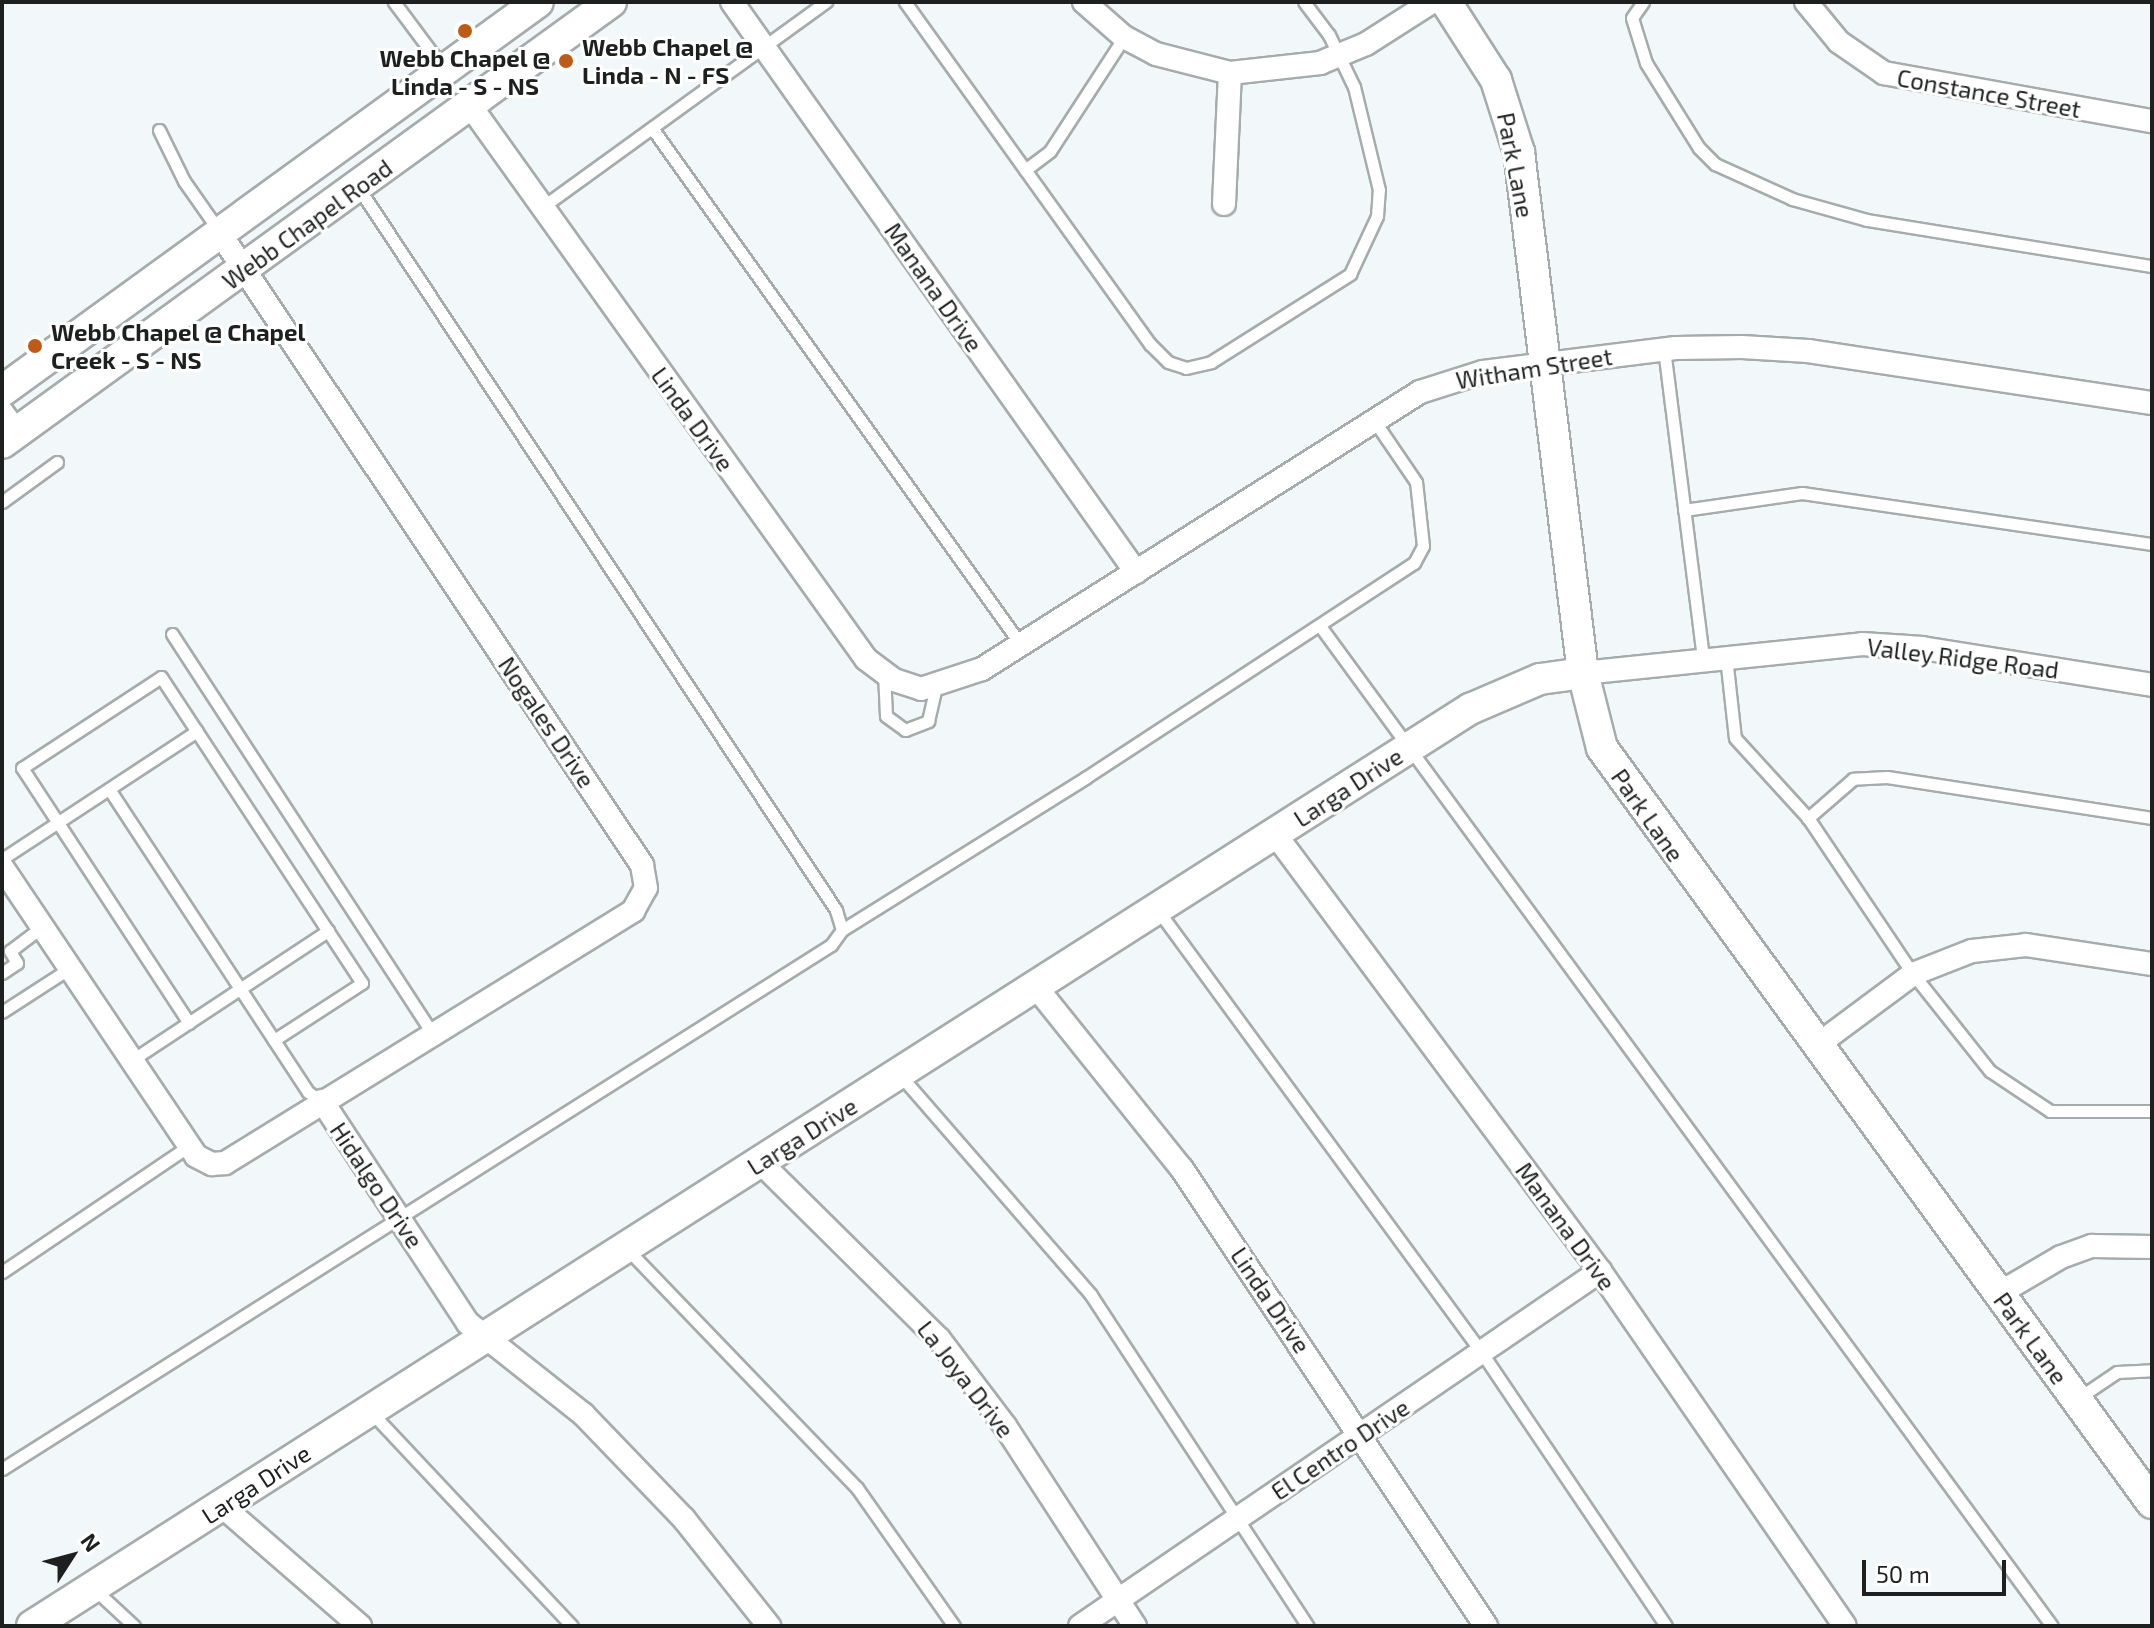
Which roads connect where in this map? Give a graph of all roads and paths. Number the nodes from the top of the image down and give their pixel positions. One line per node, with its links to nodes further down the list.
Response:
1 (394, 2): 16 (lane)
2 (538, 2): 16 (street, Webb Chapel Road)
3 (611, 2): 18 (street, Webb Chapel Road)
4 (732, 2): 14 (street, Manana Drive)
5 (826, 2): 14 (lane)
6 (905, 2): 22 (lane)
7 (1084, 2): 13 (street)
8 (1304, 2): 15 (lane)
9 (1432, 2): 15 (street)
10 (1446, 2): 30 (street, Park Lane)
11 (1643, 2): 27 (lane)
12 (1806, 2): 19 (street, Constance Street)
13 (1124, 37): 17 (street); 22 (lane)
14 (764, 46): 20 (lane); 39 (street, Manana Drive)
15 (1339, 55): 17 (street); 22 (lane)
16 (445, 70): 18 (street); 26 (street, Webb Chapel Road)
17 (1230, 73): 24 (street)
18 (469, 104): 23 (street, Webb Chapel Road); 25 (street, Linda Drive)
19 (2152, 121)
20 (652, 128): 25 (lane); 42 (lane)
21 (159, 130): 26 (lane)
22 (1025, 170)
23 (358, 187): 28 (street, Webb Chapel Road); 60 (lane)
24 (1224, 204)
25 (541, 208): 45 (street, Linda Drive)
26 (221, 235): 28 (street, Nogales Drive); 31 (street, Webb Chapel Road)
27 (2152, 266)
28 (246, 269): 34 (street, Webb Chapel Road); 70 (street, Nogales Drive)
29 (1664, 349): 30 (street, Witham Street); 32 (street, Witham Street); 37 (lane)
30 (1547, 363): 33 (street, Witham Street); 46 (street, Park Lane)
31 (2, 391)
32 (2152, 403)
33 (1375, 422): 39 (street, Witham Street); 40 (lane)
34 (7, 429)
35 (57, 462): 36 (lane)
36 (2, 502)
37 (1684, 510): 38 (lane); 44 (lane)
38 (2152, 544)
39 (1136, 572): 42 (street, Witham Street)
40 (1320, 626): 50 (lane); 60 (lane)
41 (172, 634): 70 (lane)
42 (1022, 645): 48 (street, Witham Street)
43 (1726, 657): 44 (street, Valley Ridge Road); 47 (street, Valley Ridge Road); 52 (lane)
44 (1703, 659): 46 (street, Valley Ridge Road)
45 (884, 672): 48 (street, Linda Drive); 48 (lane)
46 (1583, 673): 50 (street, Larga Drive); 72 (street, Park Lane)
47 (2152, 685)
48 (942, 686)
49 (197, 731): 51 (lane); 54 (lane); 61 (lane)
50 (1409, 748): 55 (street, Larga Drive); 109 (lane)
51 (109, 789): 54 (lane); 67 (lane)
52 (1808, 818): 53 (lane); 65 (lane)
53 (2152, 818)
54 (58, 822): 56 (lane); 69 (lane)
55 (1275, 834): 58 (street, Larga Drive); 82 (street, Manana Drive)
56 (2, 859)
57 (2, 867): 59 (street)
58 (1157, 909): 66 (street, Larga Drive); 86 (lane)
59 (42, 927): 63 (street); 64 (lane)
60 (842, 930): 79 (lane)
61 (328, 931): 67 (lane); 71 (lane)
62 (2152, 964): 65 (street)
63 (70, 968): 68 (lane); 73 (street)
64 (2, 973)
65 (1913, 974): 72 (street); 76 (lane)
66 (1036, 987): 74 (street, Larga Drive); 90 (street, Linda Drive)
67 (241, 989): 69 (lane); 71 (lane)
68 (2, 1012)
69 (189, 1023): 73 (lane)
70 (432, 1033): 75 (street, Nogales Drive)
71 (274, 1040): 75 (lane)
72 (1816, 1046): 84 (street, Park Lane)
73 (132, 1060): 77 (street)
74 (900, 1074): 78 (street, Larga Drive); 94 (lane)
75 (322, 1101): 77 (street, Hidalgo Drive); 79 (street, Hidalgo Drive)
76 (2152, 1111)
77 (189, 1146): 83 (lane)
78 (761, 1163): 81 (street, Larga Drive); 96 (street, La Joya Drive)
79 (400, 1220): 85 (street, Hidalgo Drive); 91 (lane)
80 (2152, 1247): 84 (street)
81 (625, 1248): 85 (street, Larga Drive); 102 (lane)
82 (1600, 1271): 86 (street, El Centro Drive); 108 (street, Manana Drive)
83 (2, 1272)
84 (1998, 1294): 88 (street, Park Lane)
85 (488, 1334): 89 (street, Larga Drive); 101 (street, Hidalgo Drive)
86 (1482, 1353): 90 (street, El Centro Drive); 107 (lane)
87 (2152, 1370): 88 (lane)
88 (2076, 1400): 92 (street, Park Lane)
89 (370, 1410): 93 (street, Larga Drive); 100 (lane)
90 (1360, 1435): 94 (street, El Centro Drive); 106 (street, Linda Drive)
91 (2, 1469)
92 (2152, 1503)
93 (222, 1506): 95 (street, Larga Drive); 99 (street)
94 (1238, 1517): 96 (street, El Centro Drive); 105 (lane)
95 (93, 1588): 97 (street, Larga Drive); 98 (lane)
96 (1118, 1599): 103 (street, El Centro Drive); 104 (street, La Joya Drive)
97 (32, 1626)
98 (134, 1626)
99 (360, 1626)
100 (572, 1626)
101 (769, 1626)
102 (954, 1626)
103 (1080, 1626)
104 (1135, 1626)
105 (1308, 1626)
106 (1486, 1626)
107 (1666, 1626)
108 (1845, 1626)
109 (2052, 1626)

